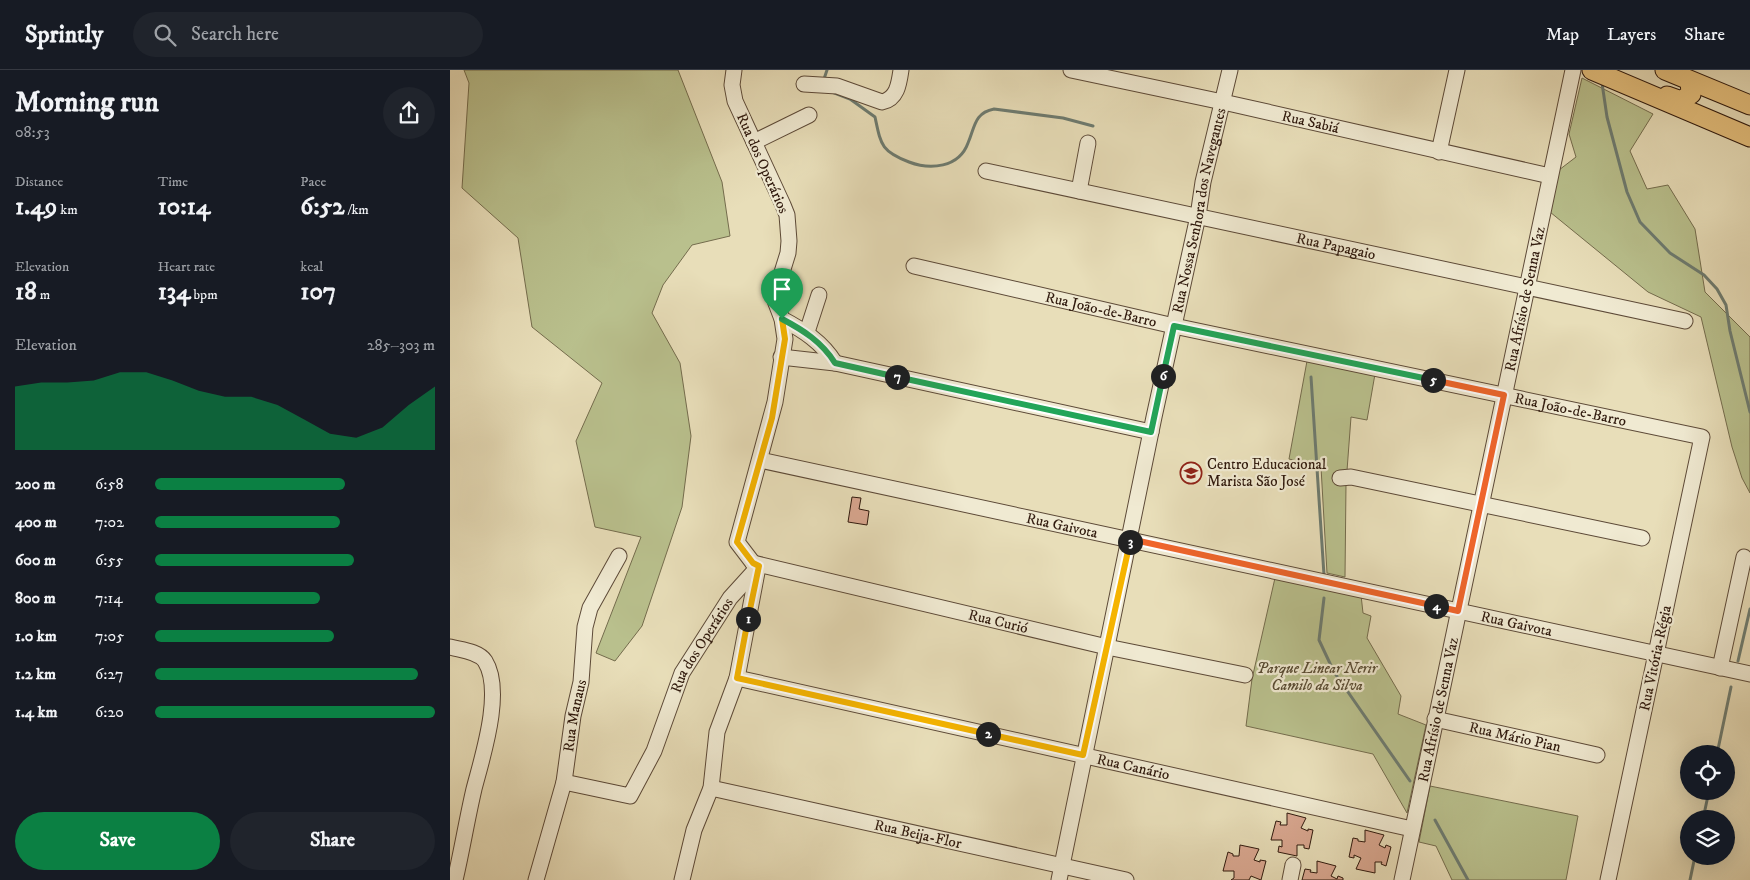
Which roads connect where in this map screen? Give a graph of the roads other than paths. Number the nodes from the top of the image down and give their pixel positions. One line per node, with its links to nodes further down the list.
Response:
1 (734, 70): 16 (street, Rua dos Operários)
2 (901, 70): 11 (street)
3 (1071, 70): 12 (street, Rua Sabiá)
4 (1230, 70): 12 (street, Rua Nossa Senhora dos Navegantes)
5 (1456, 70): 18 (street)
6 (1573, 70): 20 (street, Rua Afrísio de Senna Vaz)
7 (1592, 70): 9 (main road)
8 (1664, 70): 10 (main road)
9 (1615, 79): 10 (main road); 15 (main road)
10 (1690, 81): 13 (main road)
11 (804, 84)
12 (1222, 102): 18 (street, Rua Sabiá); 22 (street, Rua Nossa Senhora dos Navegantes)
13 (1750, 105)
14 (809, 115): 16 (street)
15 (1750, 137)
16 (754, 142): 26 (street, Rua dos Operários)
17 (1088, 143): 21 (street)
18 (1439, 152): 20 (street, Rua Sabiá)
19 (986, 171): 21 (street, Rua Papagaio)
20 (1550, 176): 24 (street, Rua Afrísio de Senna Vaz)
21 (1079, 191): 22 (street, Rua Papagaio)
22 (1198, 216): 24 (street, Rua Papagaio); 28 (street, Rua Nossa Senhora dos Navegantes)
23 (914, 266): 28 (street, Rua João-de-Barro)
24 (1526, 287): 27 (street, Rua Papagaio); 32 (street, Rua Afrísio de Senna Vaz)
25 (819, 295): 29 (street)
26 (782, 319): 29 (street); 30 (street, Rua dos Operários)
27 (1685, 321)
28 (1174, 326): 32 (street, Rua João-de-Barro); 33 (street, Rua Nossa Senhora dos Navegantes)
29 (807, 332): 31 (street)
30 (781, 357): 31 (street); 35 (street, Rua dos Operários)
31 (835, 363): 33 (street)
32 (1504, 395): 34 (street, Rua João-de-Barro); 37 (street, Rua Afrísio de Senna Vaz)
33 (1151, 432): 39 (street, Rua Nossa Senhora dos Navegantes)
34 (1702, 437): 46 (street, Rua Vitória-Régia)
35 (760, 460): 39 (street, Rua Gaivota); 42 (street, Rua dos Operários)
36 (1345, 478): 37 (street)
37 (1480, 504): 38 (street); 43 (street, Rua Afrísio de Senna Vaz)
38 (1642, 538)
39 (1130, 539): 43 (street, Rua Gaivota); 45 (street, Rua Nossa Senhora dos Navegantes)
40 (619, 556): 54 (street, Rua Manaus)
41 (1744, 557): 47 (street)
42 (756, 565): 45 (street, Rua Curió); 50 (street); 54 (street, Rua dos Operários)
43 (1458, 611): 46 (street, Rua Gaivota); 51 (street, Rua Afrísio de Senna Vaz)
44 (450, 647): 59 (street)
45 (1107, 647): 48 (street, Rua Curió); 52 (street, Rua Nossa Senhora dos Navegantes)
46 (1656, 654): 47 (street, Rua Gaivota); 65 (street, Rua Vitória-Régia)
47 (1720, 668): 49 (street, Rua Gaivota)
48 (1245, 674)
49 (1750, 674)
50 (737, 678): 52 (street, Rua Canário); 55 (street)
51 (1435, 718): 53 (street, Rua Mário Pian); 56 (street, Rua Afrísio de Senna Vaz)
52 (1083, 755): 56 (street, Rua Canário); 58 (street, Rua Nossa Senhora dos Navegantes)
53 (1598, 755)
54 (564, 782): 60 (street, Rua Manaus)
55 (711, 788): 58 (street, Rua Beija-Flor); 61 (street)
56 (1412, 829): 64 (street, Rua Afrísio de Senna Vaz)
57 (1293, 864): 63 (street)
58 (1060, 873): 62 (street, Rua Beija-Flor)
59 (455, 880)
60 (536, 880)
61 (682, 880)
62 (1126, 880)
63 (1290, 880)
64 (1402, 880)
65 (1608, 880)

